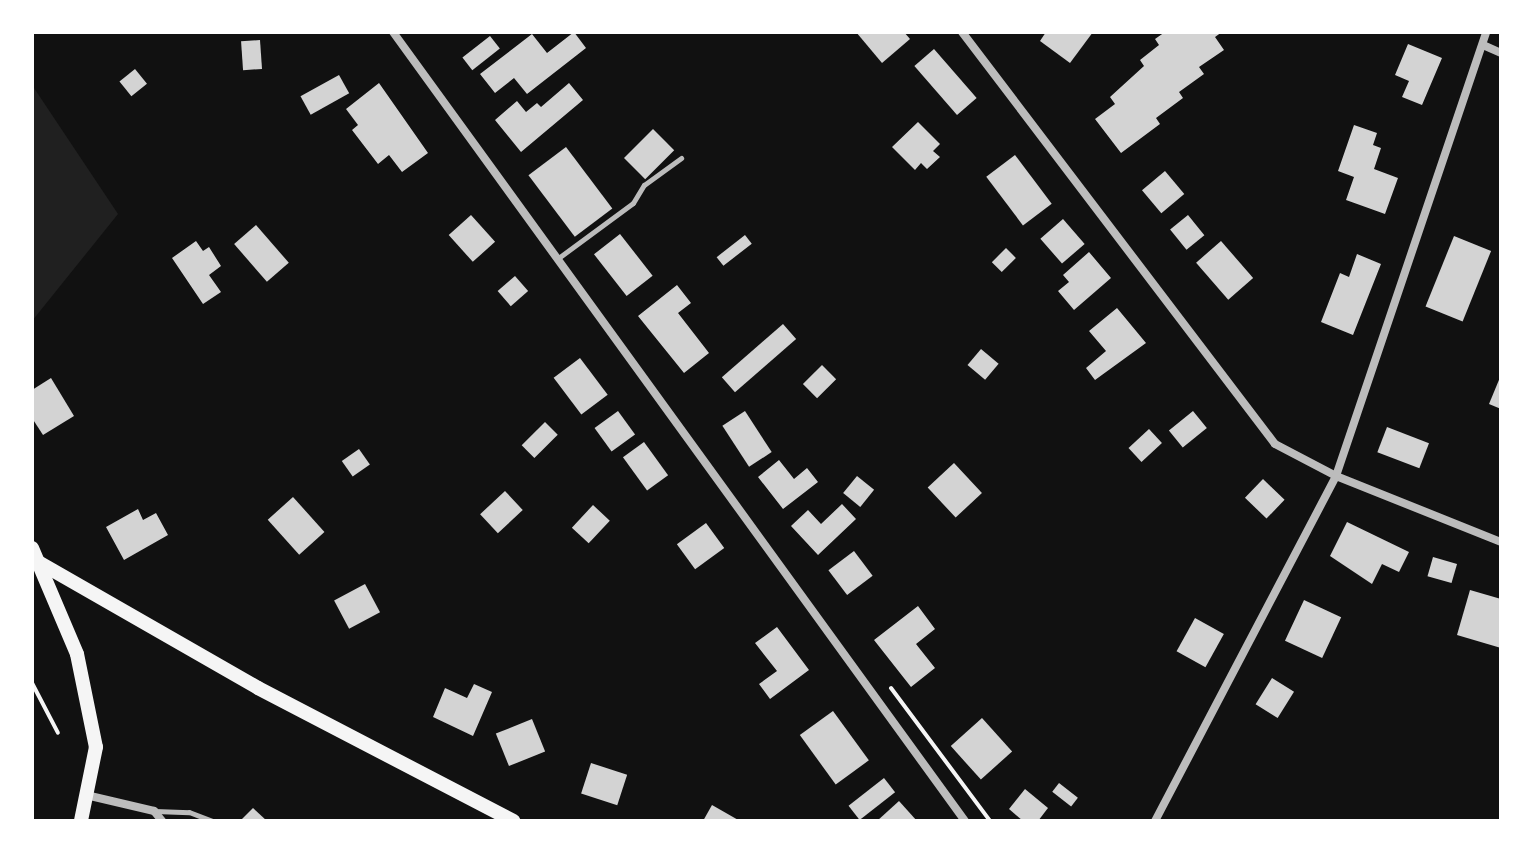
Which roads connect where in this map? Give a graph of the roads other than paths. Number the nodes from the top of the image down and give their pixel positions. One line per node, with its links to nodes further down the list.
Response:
1 (393, 32): 7 (street)
2 (962, 32): 8 (street)
3 (1486, 32): 4 (street)
4 (1483, 45): 5 (street); 8 (street)
5 (1501, 53)
6 (681, 158): 7 (lane)
7 (557, 259): 18 (street)
8 (1336, 476): 9 (street); 19 (street)
9 (1501, 542)
10 (32, 548): 11 (main road)
11 (40, 563): 12 (main road); 17 (main road)
12 (86, 795): 13 (street); 14 (main road)
13 (154, 811): 15 (street); 16 (lane)
14 (81, 821)
15 (162, 821)
16 (213, 821)
17 (514, 821)
18 (965, 821)
19 (1155, 821)

